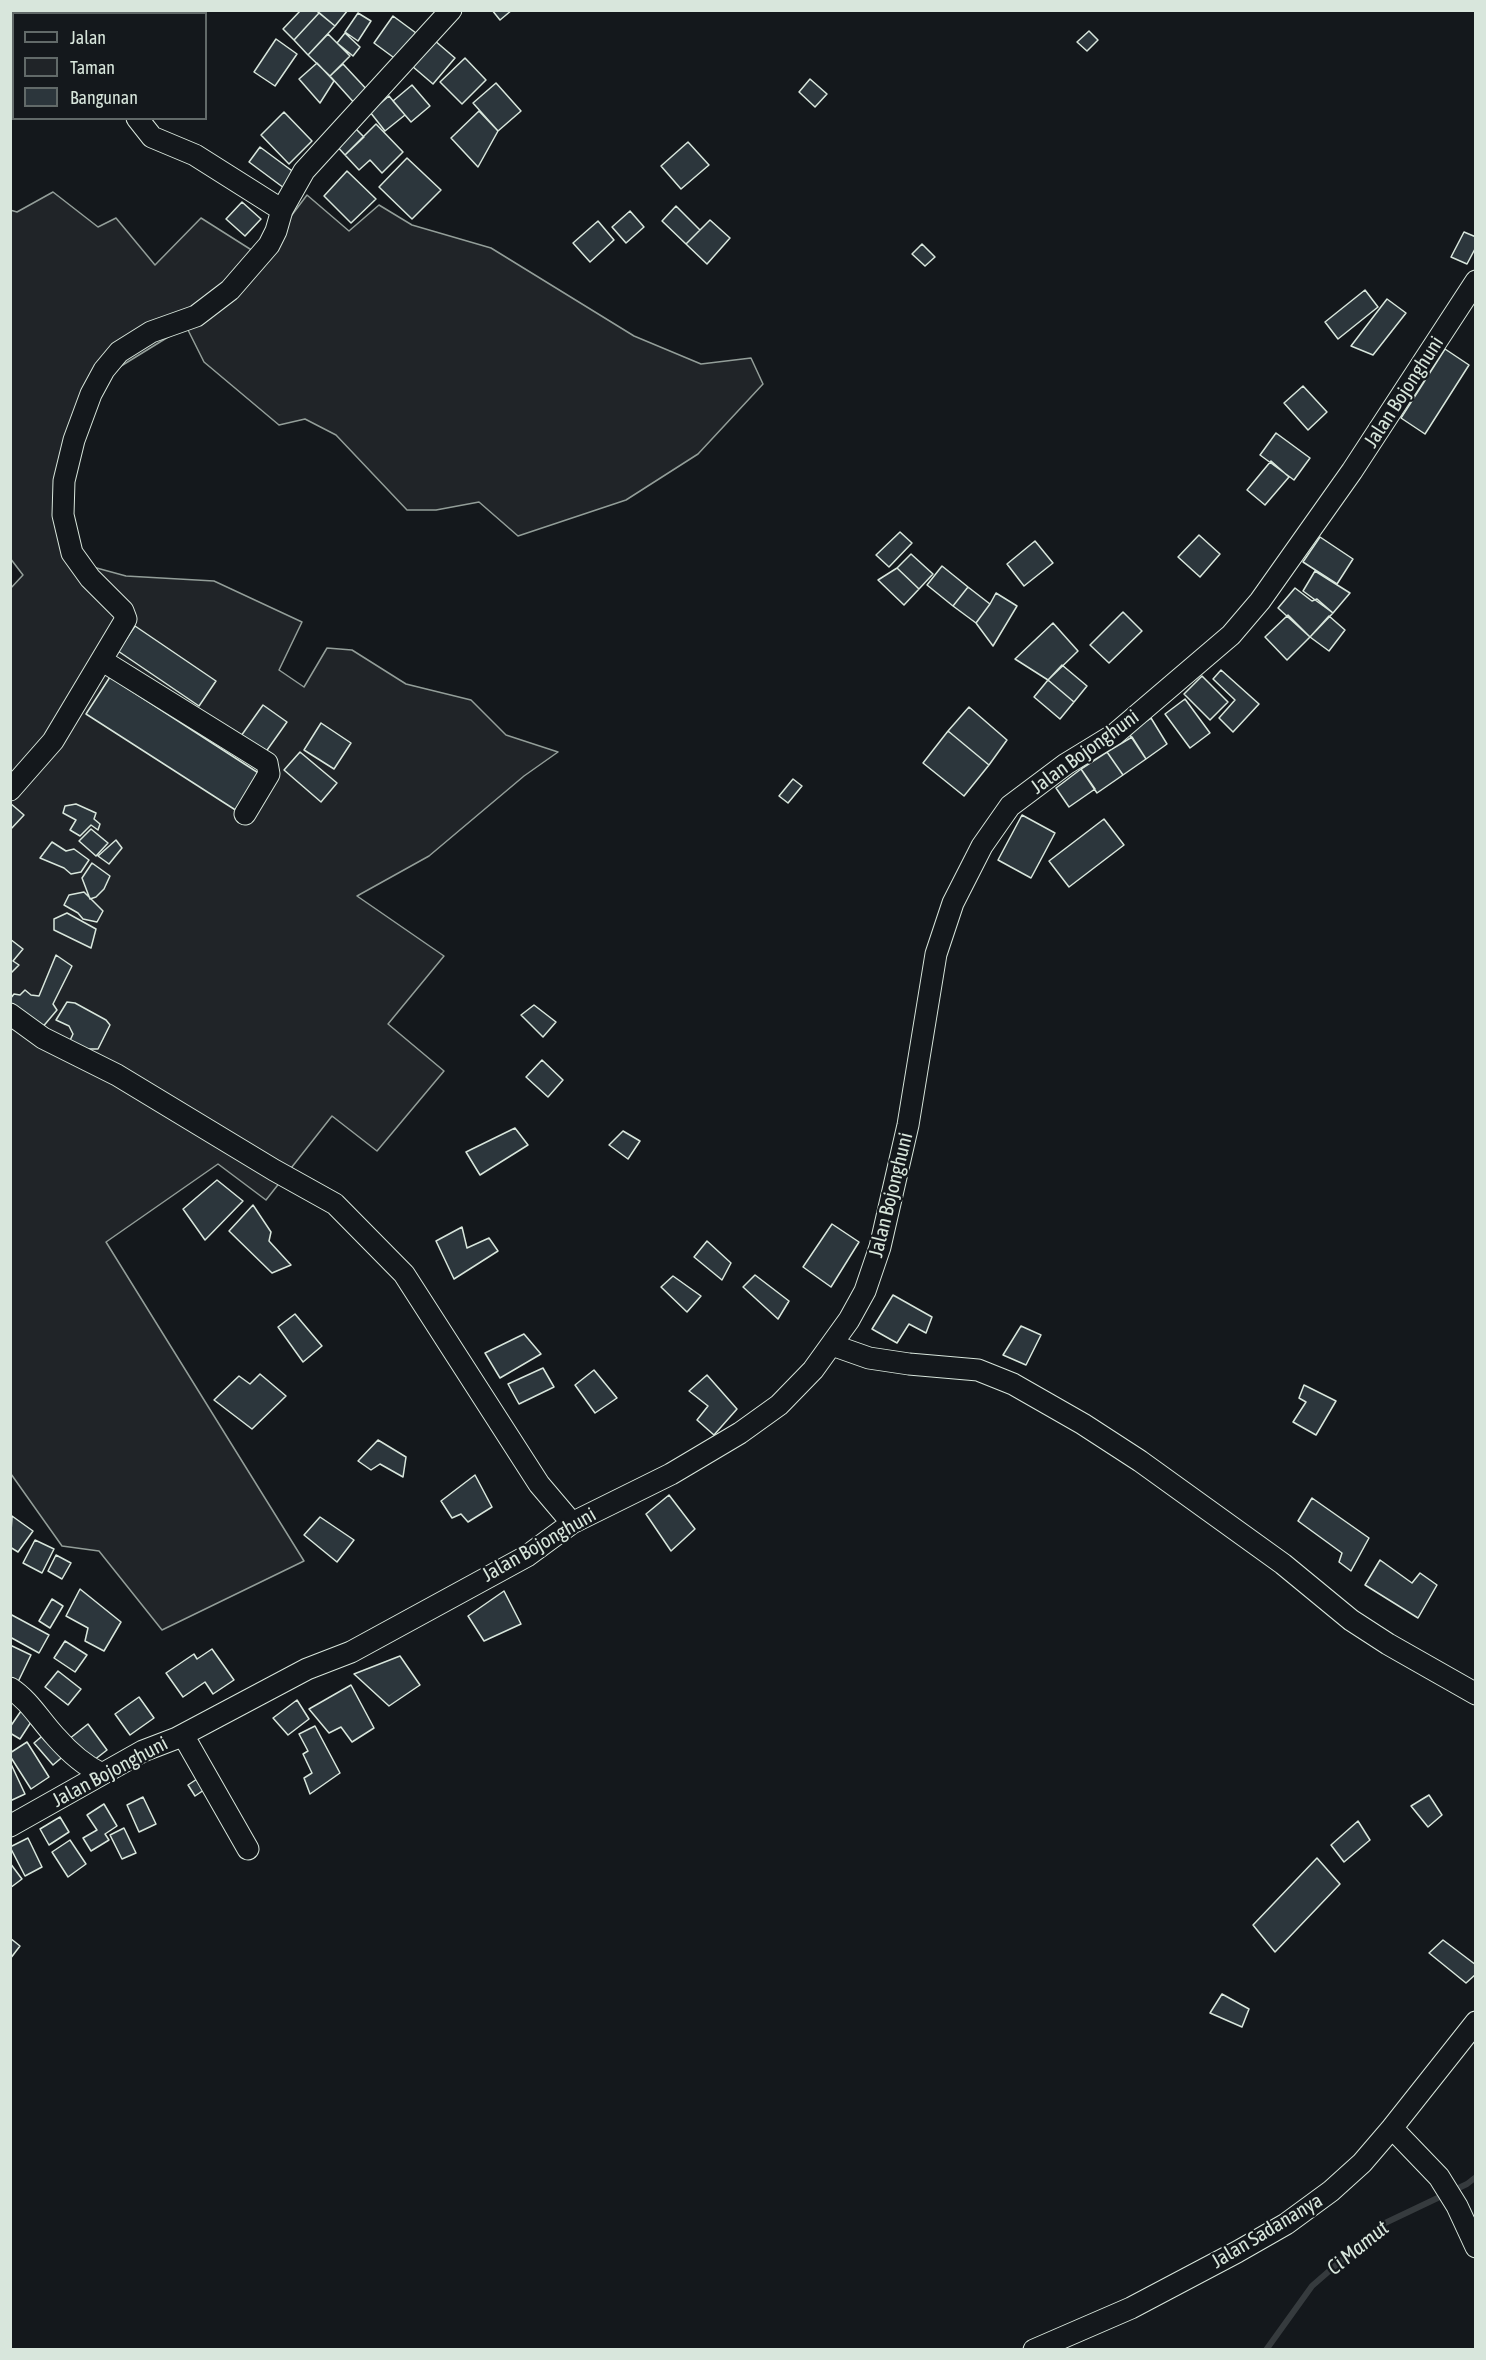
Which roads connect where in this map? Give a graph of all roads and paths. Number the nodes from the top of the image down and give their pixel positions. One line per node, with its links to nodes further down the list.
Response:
1 (452, 10): 3 (street)
2 (139, 120): 3 (street)
3 (282, 210): 5 (street)
4 (1476, 281): 9 (street, Jalan Bojonghuni)
5 (103, 661): 6 (street); 7 (street)
6 (10, 790)
7 (245, 814)
8 (10, 1014): 10 (street)
9 (832, 1345): 10 (street, Jalan Bojonghuni); 12 (street)
10 (572, 1522): 13 (street, Jalan Bojonghuni)
11 (10, 1688): 14 (street)
12 (1476, 1695)
13 (183, 1735): 14 (street, Jalan Bojonghuni); 16 (street)
14 (102, 1774): 15 (street, Jalan Bojonghuni)
15 (10, 1826)
16 (248, 1849)
17 (1476, 2022): 18 (street, Jalan Sadananya)
18 (1392, 2128): 19 (street); 20 (street, Jalan Sadananya)
19 (1476, 2247)
20 (1034, 2349)

